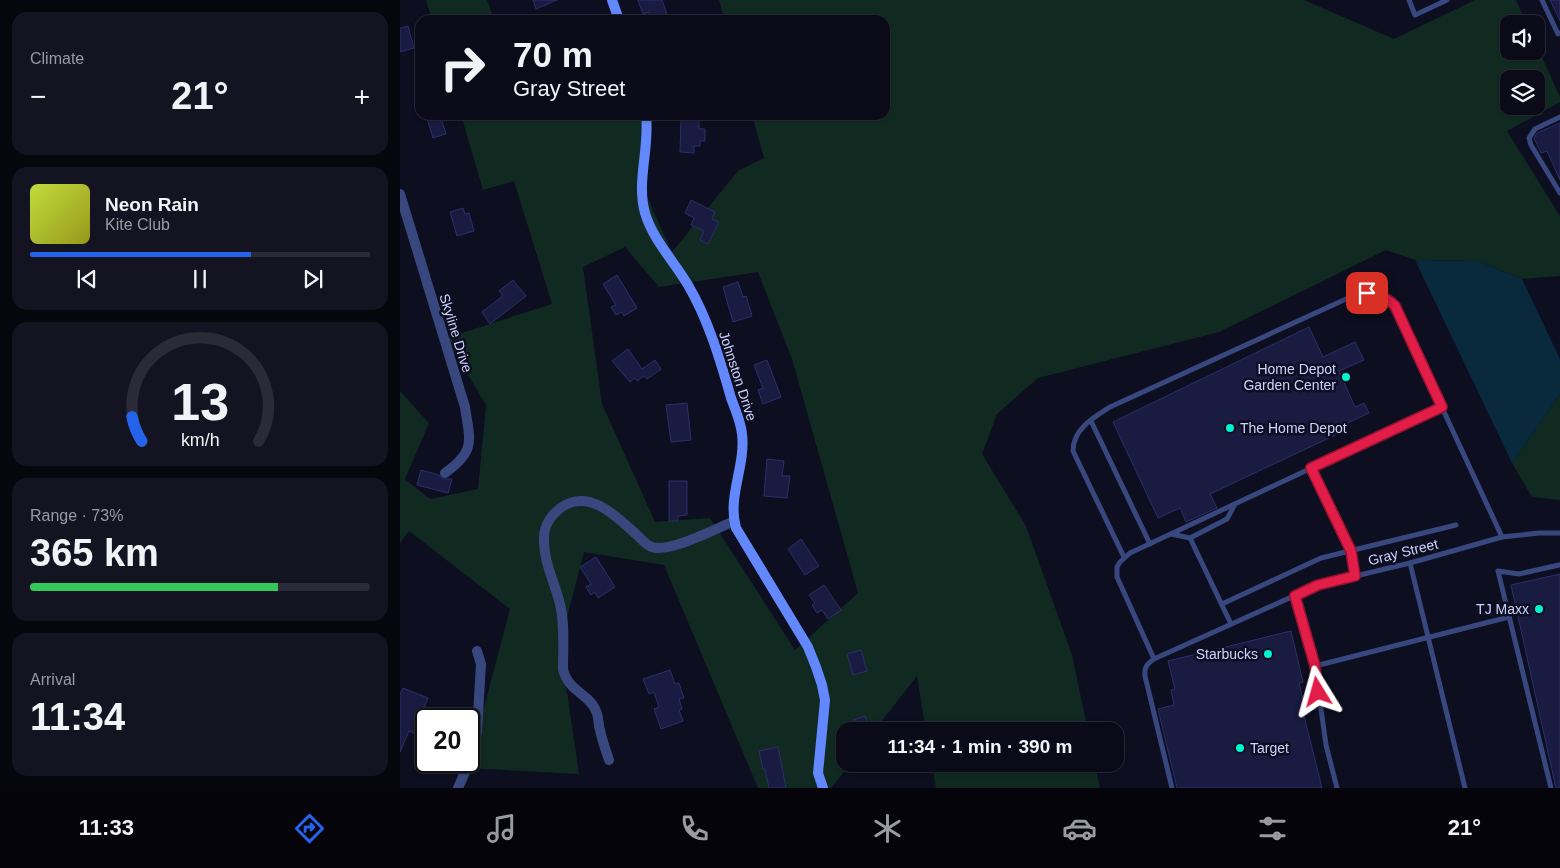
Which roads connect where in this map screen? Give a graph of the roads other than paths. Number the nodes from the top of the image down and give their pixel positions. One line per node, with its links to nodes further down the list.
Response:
1 (612, 0): 5 (street)
2 (1409, 0): 3 (lane)
3 (1447, 0)
4 (1542, 0): 6 (lane)
5 (617, 15)
6 (1560, 33)
7 (1560, 117): 9 (lane)
8 (646, 120): 16 (street, Johnston Drive)
9 (1560, 193)
10 (400, 194): 14 (street, Skyline Drive)
11 (1442, 407): 12 (lane); 13 (lane); 20 (lane)
12 (1091, 420): 22 (lane); 24 (lane)
13 (1311, 468): 15 (lane); 23 (lane)
14 (445, 473)
15 (1236, 503): 19 (lane); 21 (lane)
16 (734, 521): 36 (street); 38 (street, Johnston Drive)
17 (1456, 525): 23 (lane)
18 (1560, 532): 20 (lane, Gray Street)
19 (1170, 533): 21 (lane); 22 (lane)
20 (1502, 537): 25 (lane, Gray Street)
21 (1190, 538): 29 (lane)
22 (1150, 544): 24 (lane)
23 (1351, 551): 27 (lane); 29 (lane)
24 (1124, 557): 34 (lane)
25 (1410, 563): 27 (lane, Gray Street); 32 (lane)
26 (1559, 565): 30 (lane)
27 (1355, 576): 28 (lane, Gray Street)
28 (1295, 596): 31 (lane, Gray Street); 35 (lane)
29 (1222, 604): 31 (lane)
30 (1509, 617): 32 (lane); 42 (lane)
31 (1231, 624): 34 (lane, Gray Street)
32 (1428, 638): 35 (lane); 41 (lane)
33 (477, 651): 37 (street)
34 (1154, 659): 39 (lane, Gray Street)
35 (1315, 666): 40 (lane)
36 (609, 760)
37 (458, 788)
38 (822, 788)
39 (1172, 788)
40 (1337, 788)
41 (1465, 788)
42 (1551, 788)

